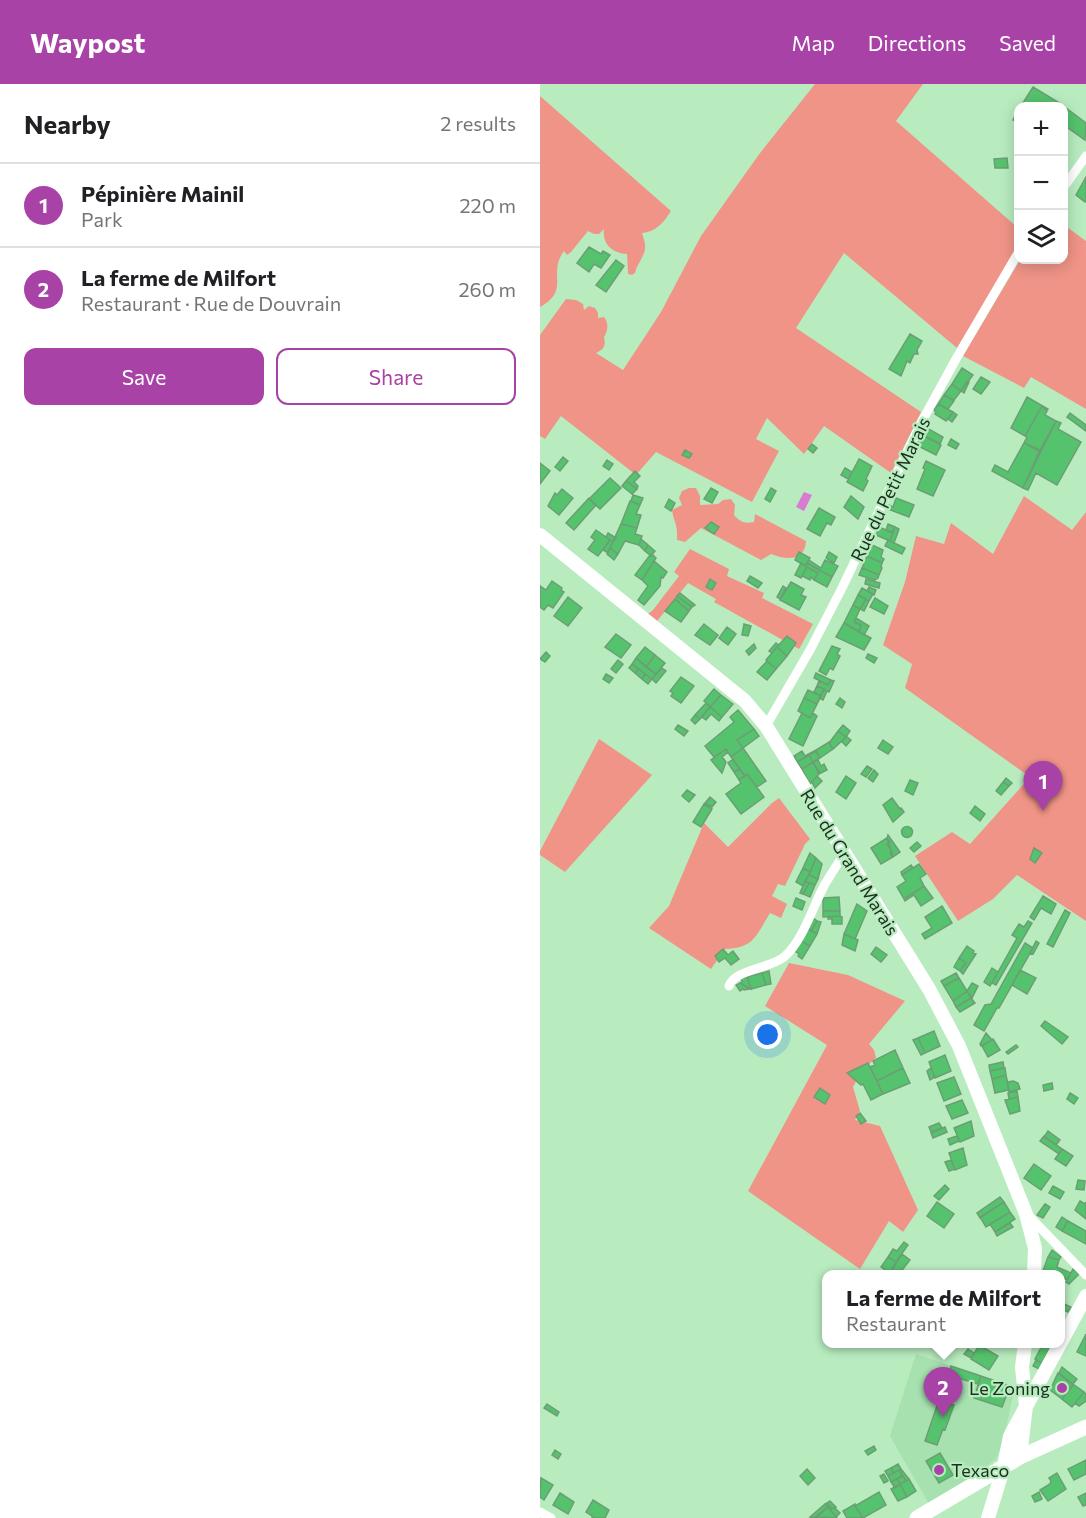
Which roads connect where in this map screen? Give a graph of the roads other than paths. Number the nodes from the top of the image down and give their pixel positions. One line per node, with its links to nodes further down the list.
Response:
1 (1086, 156): 2 (street)
2 (1068, 181)
3 (1014, 261): 5 (street, Rue du Petit Marais)
4 (540, 535): 5 (street, Rue du Grand Marais)
5 (766, 726): 6 (street, Rue du Grand Marais)
6 (844, 853): 7 (street); 8 (street, Rue du Grand Marais)
7 (729, 986)
8 (1026, 1214): 9 (street, Rue du Grand Marais); 10 (street)
9 (1034, 1270)
10 (1086, 1275)
11 (1086, 1296): 12 (street)
12 (1065, 1334)
13 (1024, 1348): 15 (street)
14 (1058, 1348): 15 (street)
15 (1026, 1406): 17 (street); 18 (street)
16 (1086, 1427): 17 (main road)
17 (1020, 1457): 18 (main road)
18 (1004, 1466): 21 (main road); 22 (street)
19 (540, 1512): 20 (street)
20 (551, 1518)
21 (917, 1518)
22 (988, 1518)

